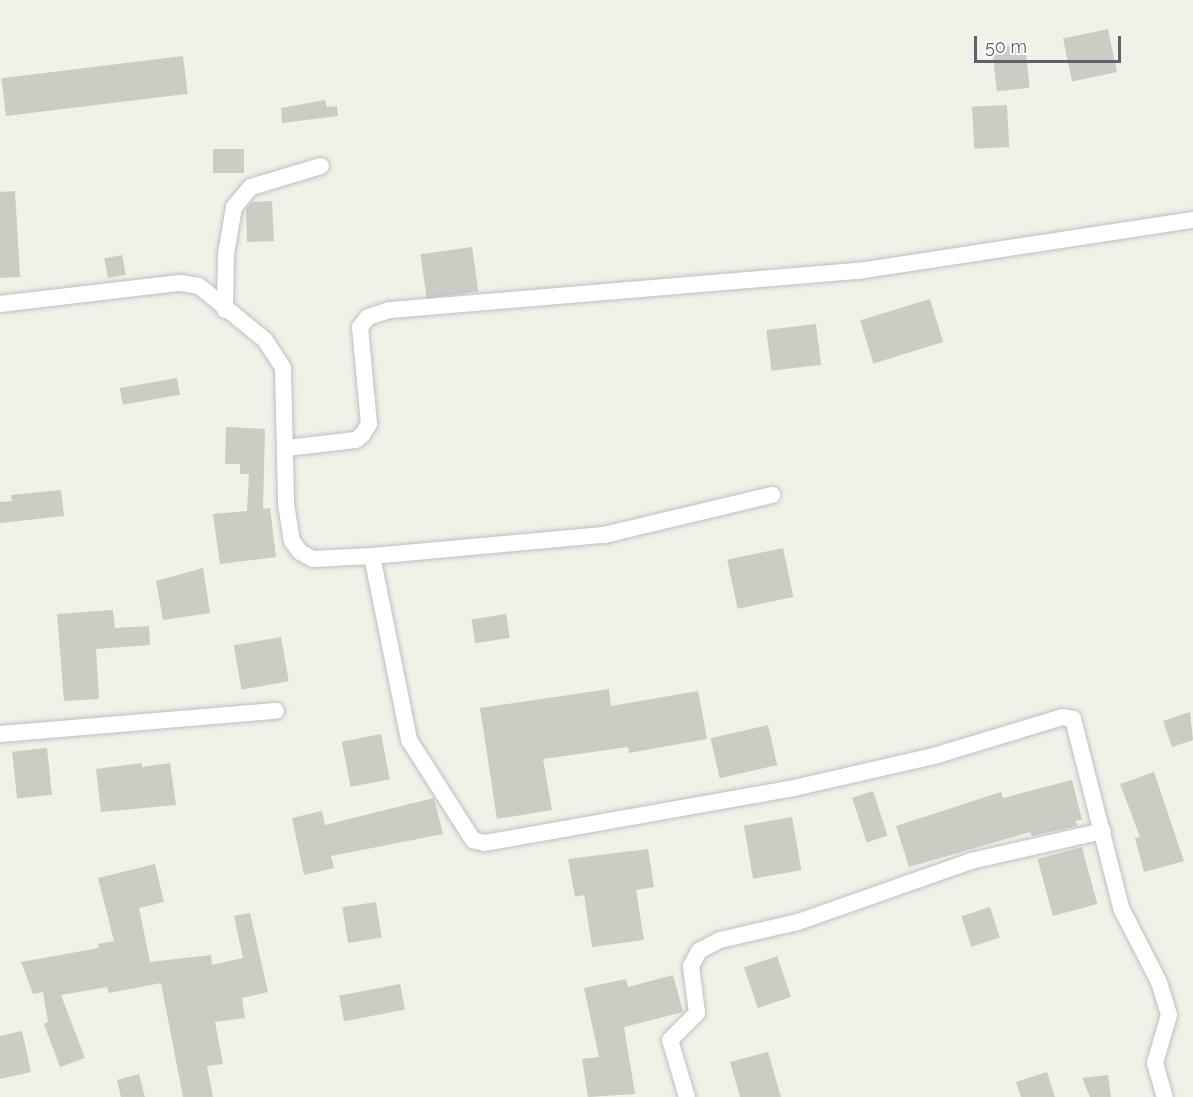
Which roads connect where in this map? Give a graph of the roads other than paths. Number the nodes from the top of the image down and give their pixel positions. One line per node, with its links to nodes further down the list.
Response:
1 (321, 166): 4 (street)
2 (1193, 220): 5 (street)
3 (0, 304): 4 (street)
4 (225, 310): 5 (street)
5 (287, 448): 7 (street)
6 (772, 495): 7 (street)
7 (372, 556): 10 (street)
8 (276, 711): 9 (street)
9 (0, 734)
10 (1103, 831): 11 (street); 12 (street)
11 (687, 1097)
12 (1165, 1097)

